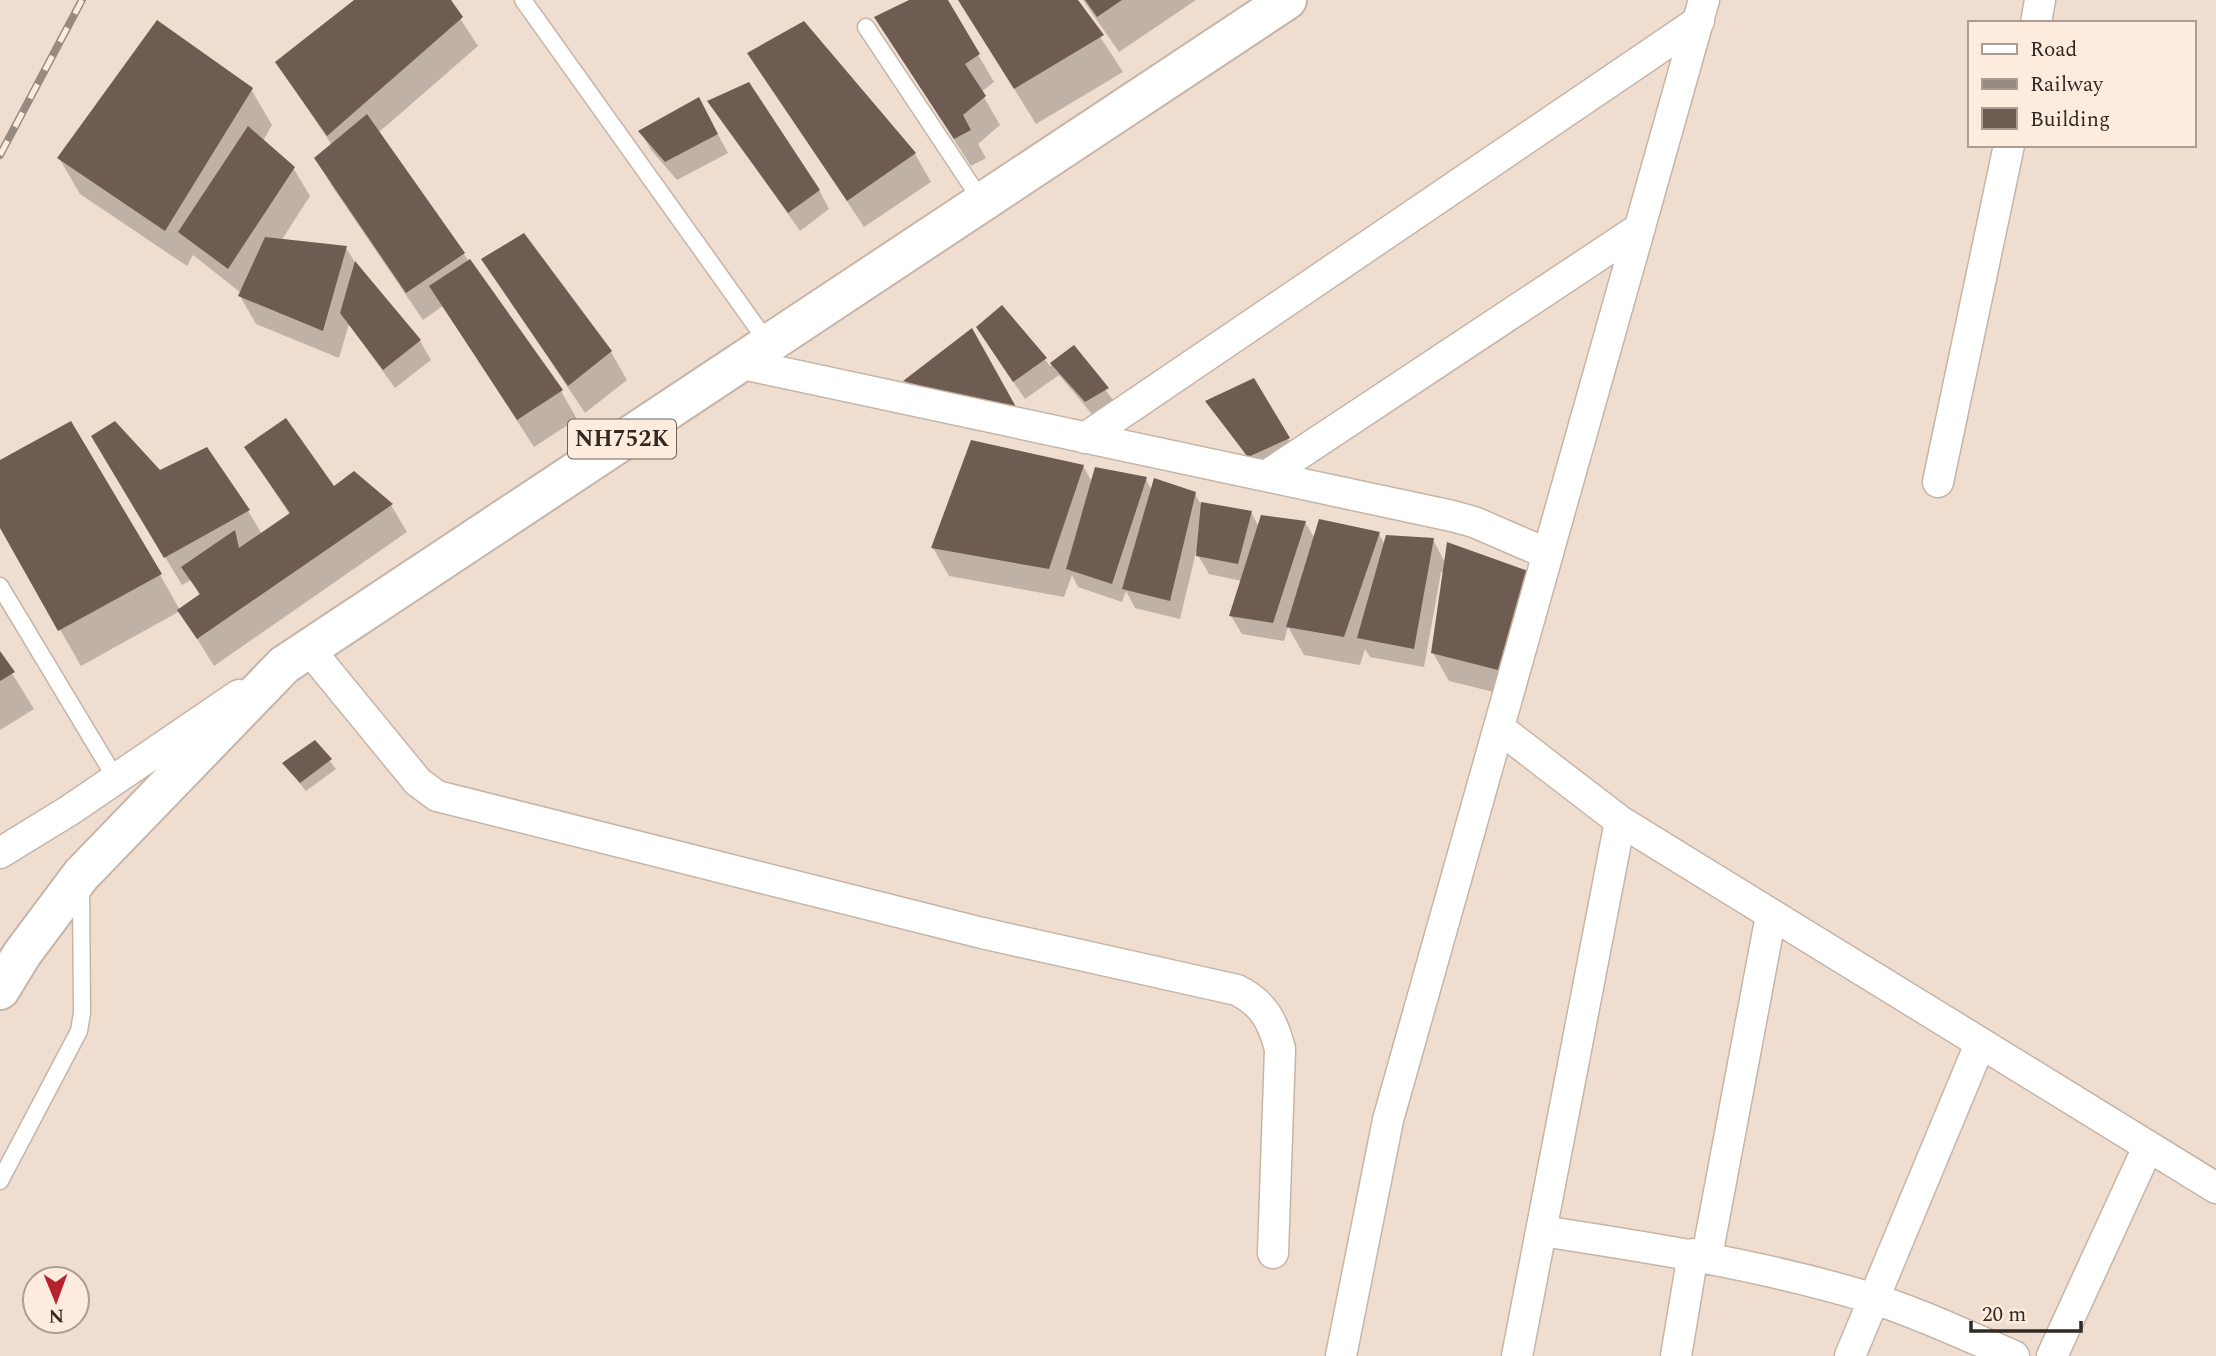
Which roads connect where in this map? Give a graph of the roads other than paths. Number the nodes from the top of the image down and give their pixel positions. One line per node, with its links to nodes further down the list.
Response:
1 (523, 0): 10 (lane)
2 (1287, 0): 8 (highway, NH752K)
3 (2040, 0): 5 (street)
4 (1701, 10): 9 (street); 11 (street)
5 (2036, 21)
6 (866, 27): 8 (lane)
7 (2010, 147): 13 (street)
8 (983, 203): 10 (highway, NH752K)
9 (1640, 228): 12 (street); 14 (street)
10 (753, 353): 11 (street); 16 (highway, NH752K)
11 (1085, 438): 12 (street)
12 (1266, 476): 14 (street)
13 (1938, 482)
14 (1548, 554): 17 (street)
15 (0, 586): 18 (lane)
16 (297, 657): 18 (street); 21 (highway, NH752K); 29 (street)
17 (1499, 728): 19 (street); 32 (street)
18 (116, 779): 20 (street)
19 (1620, 821): 22 (street); 28 (street)
20 (0, 853)
21 (81, 875): 23 (highway, NH752K); 26 (lane)
22 (1771, 915): 24 (street); 30 (street)
23 (0, 990)
24 (1980, 1044): 25 (street); 31 (street)
25 (2148, 1147): 27 (street); 37 (street)
26 (0, 1181)
27 (2216, 1188)
28 (1542, 1231): 30 (street); 33 (street)
29 (1273, 1253)
30 (1700, 1255): 31 (street); 34 (street)
31 (1873, 1298): 35 (street); 36 (street)
32 (1340, 1356)
33 (1517, 1356)
34 (1676, 1356)
35 (1850, 1356)
36 (2014, 1356)
37 (2052, 1356)

